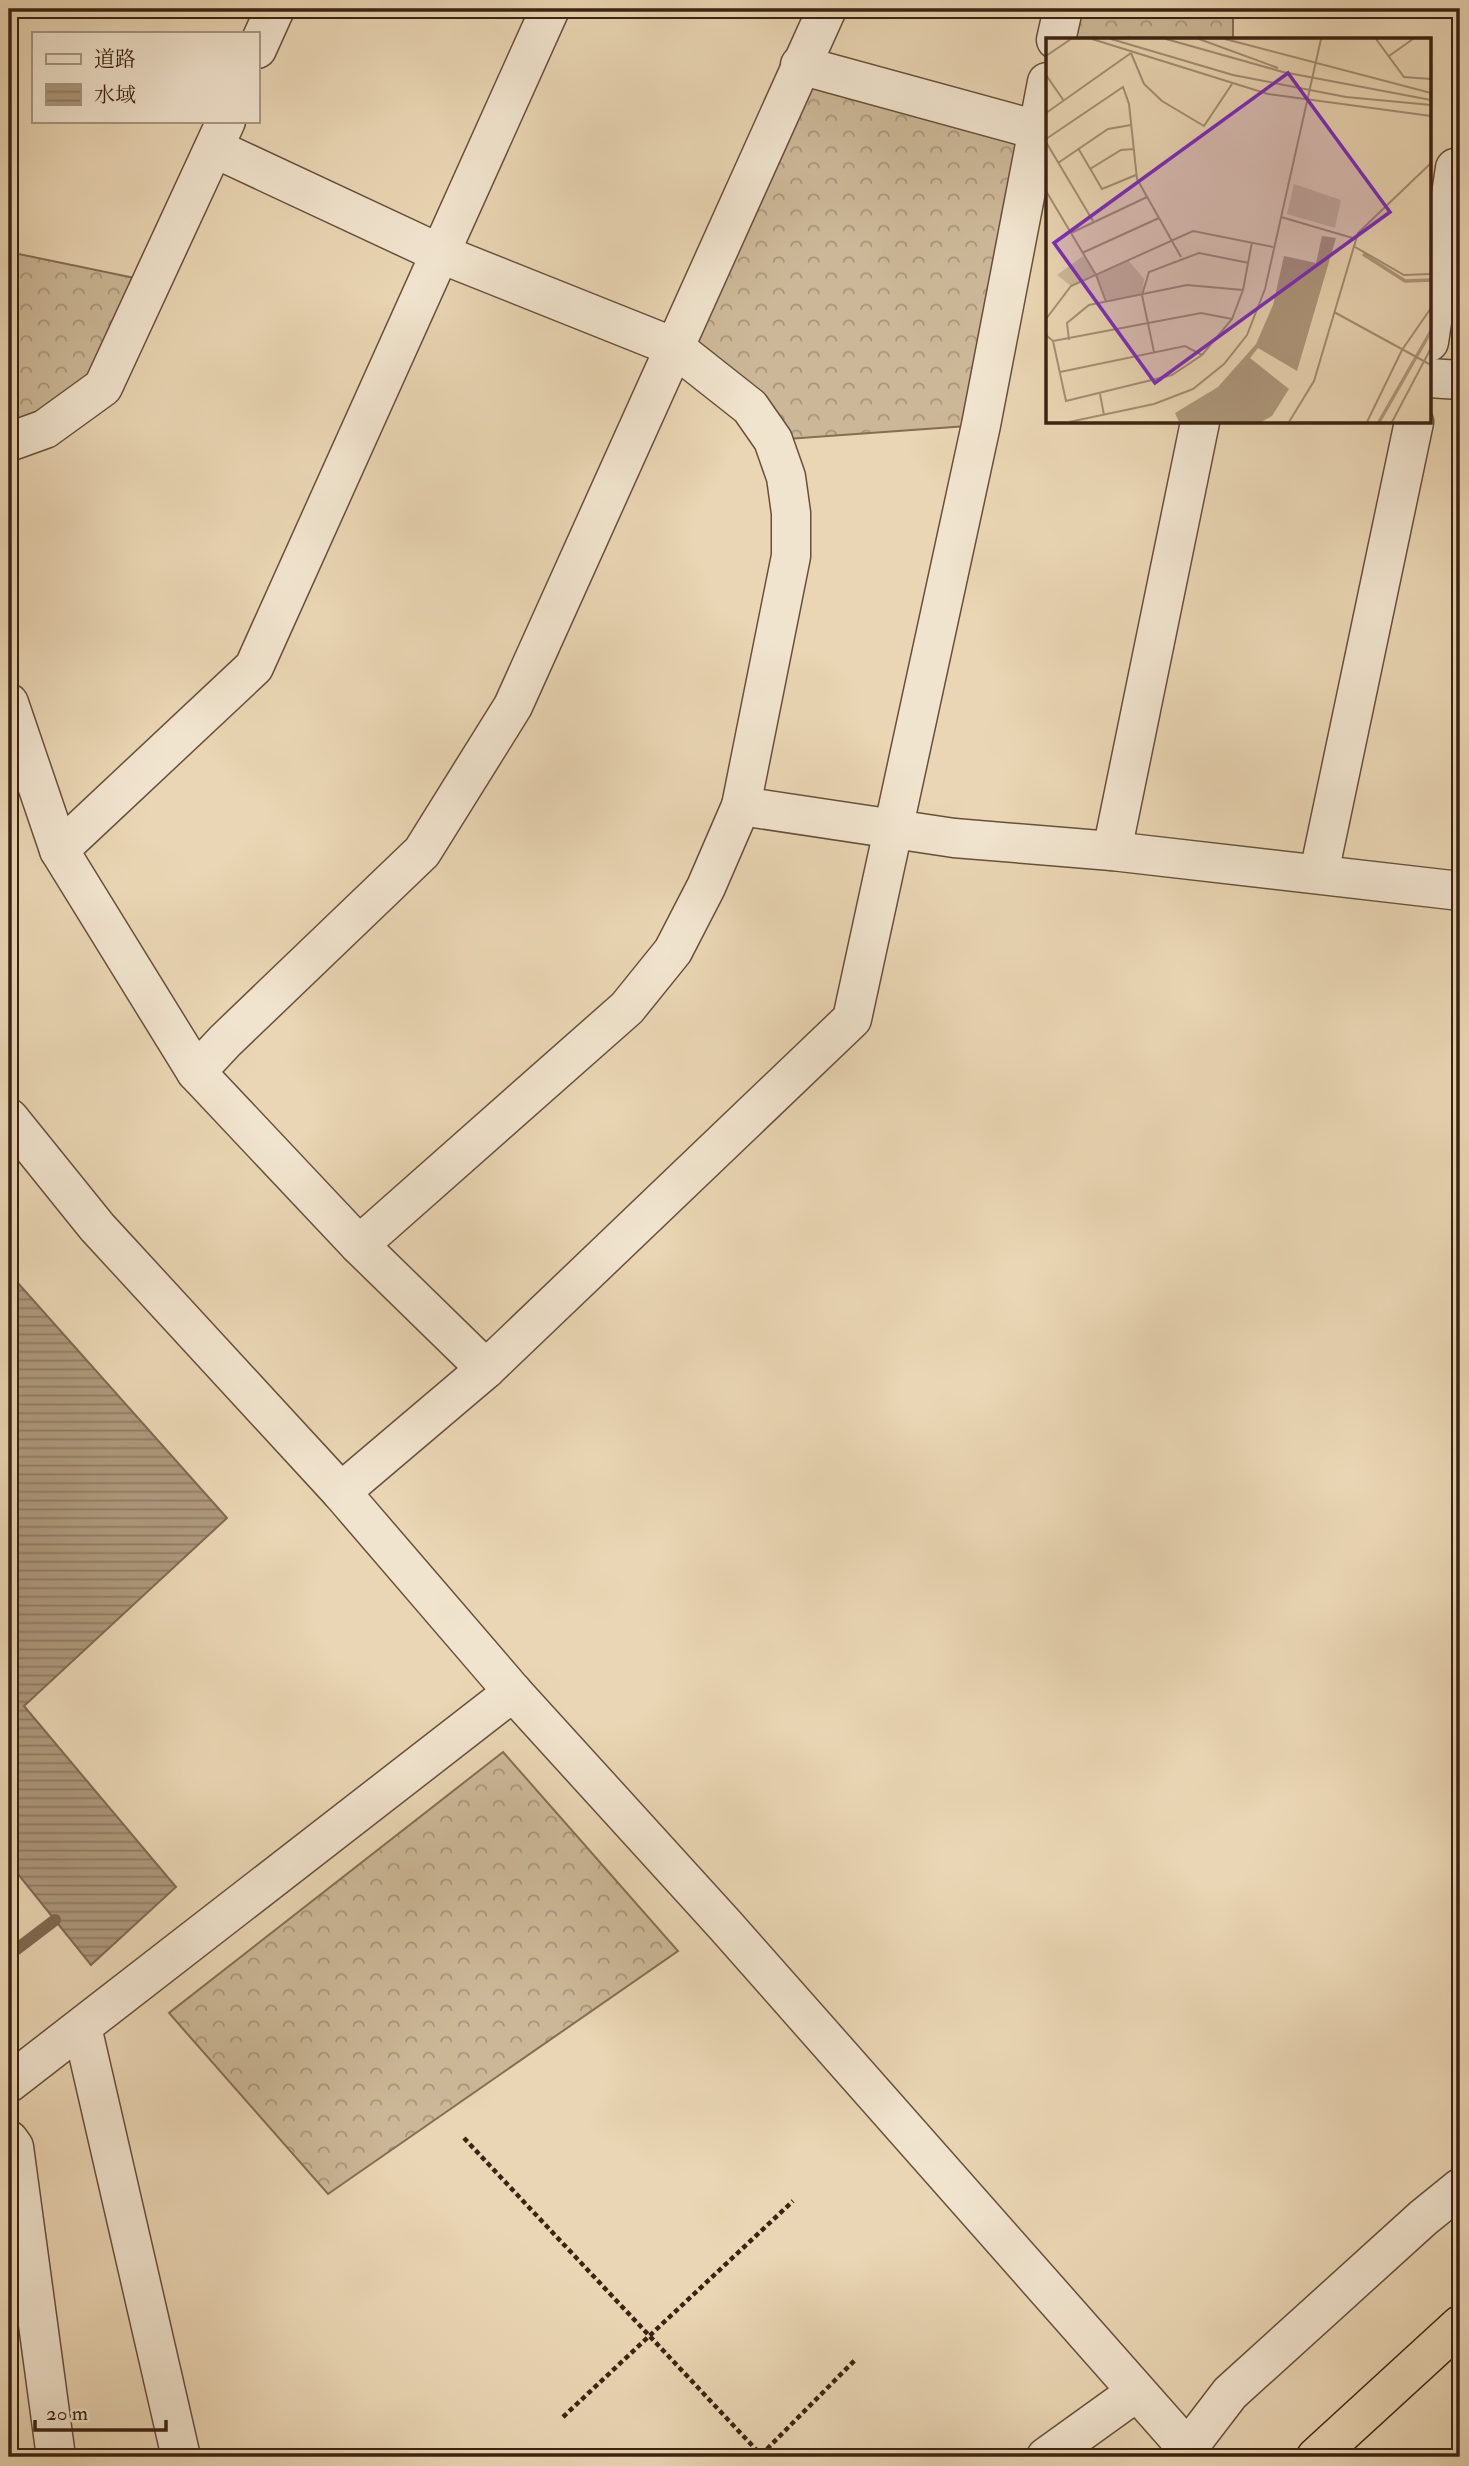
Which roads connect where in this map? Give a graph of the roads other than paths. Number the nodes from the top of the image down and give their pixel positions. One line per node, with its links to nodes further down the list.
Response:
1 (275, 9): 6 (street)
2 (550, 9): 12 (street)
3 (827, 9): 7 (street)
4 (1063, 9): 5 (street)
5 (1056, 38)
6 (259, 45)
7 (800, 65): 9 (street); 14 (street)
8 (1046, 92): 9 (street)
9 (1042, 130): 22 (street)
10 (220, 134): 12 (street); 19 (street)
11 (1448, 167): 13 (street)
12 (441, 254): 14 (street); 23 (street)
13 (1430, 333)
14 (674, 347): 21 (street); 27 (street)
15 (1430, 378): 16 (street)
16 (1460, 380)
17 (1200, 424): 24 (street)
18 (1414, 424): 25 (street)
19 (9, 442)
20 (9, 703): 23 (street)
21 (741, 806): 22 (street); 29 (street)
22 (893, 827): 24 (street); 30 (street)
23 (59, 850): 27 (street)
24 (1112, 851): 25 (street)
25 (1319, 873): 26 (street)
26 (1460, 891)
27 (197, 1072): 29 (street)
28 (9, 1118): 31 (street)
29 (359, 1245): 30 (street)
30 (486, 1369): 31 (street)
31 (341, 1492): 32 (street)
32 (513, 1692): 33 (street); 38 (street)
33 (82, 2026): 34 (street); 41 (street)
34 (9, 2083)
35 (9, 2140): 40 (street)
36 (1460, 2188): 39 (street)
37 (1460, 2325): 43 (highway)
38 (1135, 2393): 39 (street); 42 (street)
39 (1188, 2455)
40 (56, 2457)
41 (181, 2457)
42 (1046, 2457)
43 (1316, 2457)

